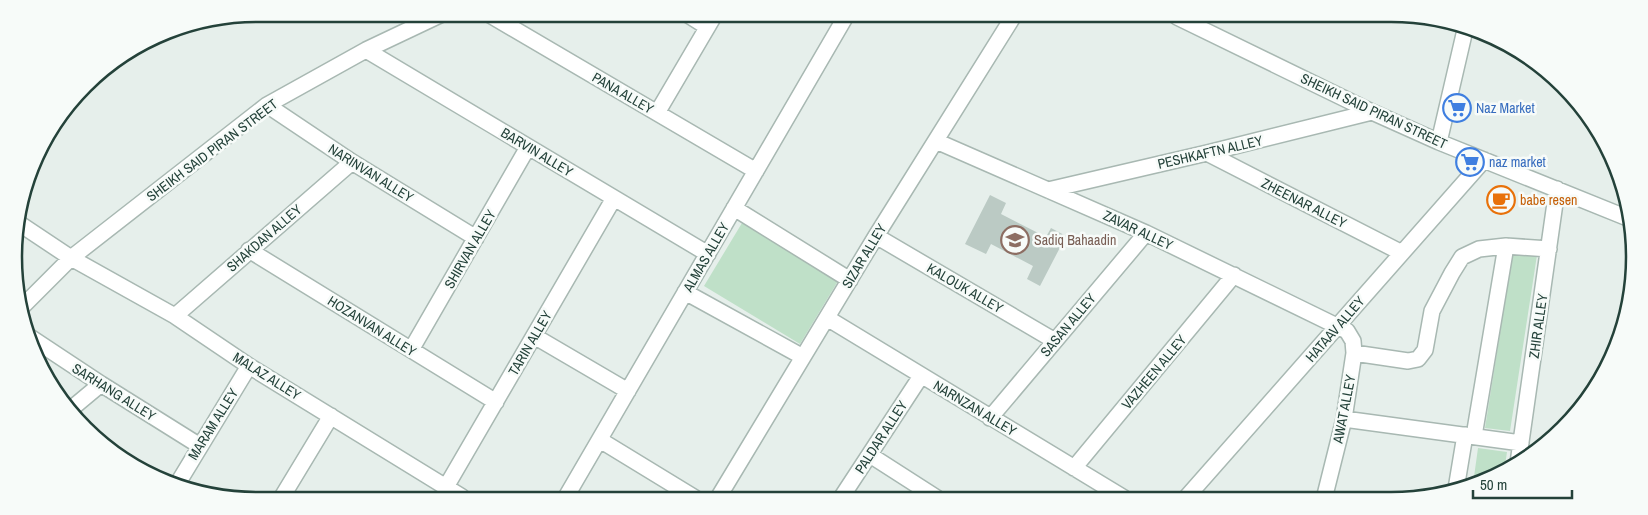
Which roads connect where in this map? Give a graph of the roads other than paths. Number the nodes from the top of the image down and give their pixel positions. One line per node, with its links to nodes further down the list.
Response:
1 (425, 22): 8 (street, SHEIKH SAID PIRAN STREET)
2 (502, 22): 11 (street, PANA ALLEY)
3 (710, 22): 11 (street)
4 (843, 22): 18 (street, ALMAS ALLEY)
5 (1010, 22): 12 (street, SIZAR ALLEY)
6 (1185, 22): 10 (street, SHEIKH SAID PIRAN STREET)
7 (1464, 34): 13 (street)
8 (366, 50): 9 (street, SHEIKH SAID PIRAN STREET); 14 (street, BARVIN ALLEY)
9 (267, 105): 17 (street, NARINVAN ALLEY); 33 (street, SHEIKH SAID PIRAN STREET)
10 (1372, 112): 13 (street, SHEIKH SAID PIRAN STREET); 15 (street, PESHKAFTN ALLEY)
11 (657, 113): 18 (street, PANA ALLEY)
12 (936, 141): 20 (street, ZAVAR ALLEY); 26 (street, SIZAR ALLEY)
13 (1439, 142): 16 (street, SHEIKH SAID PIRAN STREET)
14 (528, 148): 21 (street, BARVIN ALLEY); 27 (street, SHIRVAN ALLEY)
15 (1207, 153): 20 (street, PESHKAFTN ALLEY); 31 (street, ZHEENAR ALLEY)
16 (1484, 160): 19 (street, SHEIKH SAID PIRAN STREET); 31 (street, HATAAV ALLEY)
17 (352, 162): 27 (street, NARINVAN ALLEY); 30 (street, SHAKDAN ALLEY)
18 (756, 171): 22 (street, ALMAS ALLEY)
19 (1557, 189): 23 (street, SHEIKH SAID PIRAN STREET); 29 (street, ZHIR ALLEY)
20 (1048, 190): 25 (street, ZAVAR ALLEY)
21 (614, 198): 32 (street, BARVIN ALLEY); 41 (street, TARIN ALLEY)
22 (734, 208): 32 (street, ALMAS ALLEY); 35 (street)
23 (1621, 215)
24 (25, 227): 33 (street, MALAZ ALLEY)
25 (1146, 233): 34 (street, ZAVAR ALLEY); 42 (street, SASAN ALLEY)
26 (876, 236): 35 (street, SIZAR ALLEY); 42 (street, KALOUK ALLEY)
27 (476, 238): 44 (street, SHIRVAN ALLEY)
28 (1506, 246): 29 (street); 45 (street); 56 (street)
29 (1549, 249): 58 (street, ZHIR ALLEY)
30 (249, 250): 38 (street, SHAKDAN ALLEY); 44 (street, HOZANVAN ALLEY)
31 (1402, 253): 40 (street, HATAAV ALLEY)
32 (708, 254): 36 (street, ALMAS ALLEY)
33 (71, 258): 37 (street, SHEIKH SAID PIRAN STREET); 38 (street, MALAZ ALLEY)
34 (1234, 275): 40 (street, ZAVAR ALLEY); 62 (street, VAZHEEN ALLEY)
35 (850, 280): 39 (street, SIZAR ALLEY)
36 (685, 292): 46 (street); 50 (street, ALMAS ALLEY)
37 (27, 302)
38 (176, 316): 47 (street, MALAZ ALLEY)
39 (827, 318): 46 (street, SIZAR ALLEY); 48 (street, NARNZAN ALLEY)
40 (1338, 326): 45 (street, AWAT ALLEY); 74 (street, HATAAV ALLEY)
41 (534, 336): 50 (street); 51 (street, TARIN ALLEY)
42 (1054, 341): 54 (street, SASAN ALLEY)
43 (38, 343): 49 (street, SARHANG ALLEY)
44 (411, 350): 51 (street, HOZANVAN ALLEY)
45 (1354, 353): 55 (street, AWAT ALLEY)
46 (803, 357): 70 (street, SIZAR ALLEY)
47 (249, 366): 53 (street, MALAZ ALLEY); 59 (street, MARAM ALLEY)
48 (921, 376): 54 (street, NARNZAN ALLEY); 61 (street, PALDAR ALLEY)
49 (101, 384): 52 (street); 59 (street, SARHANG ALLEY)
50 (628, 391): 57 (street, ALMAS ALLEY)
51 (496, 402): 65 (street, TARIN ALLEY)
52 (75, 406)
53 (331, 416): 65 (street, MALAZ ALLEY); 66 (street)
54 (990, 418): 62 (street, NARNZAN ALLEY)
55 (1344, 419): 56 (street); 75 (street, AWAT ALLEY)
56 (1470, 436): 58 (street); 64 (street)
57 (600, 440): 68 (street, ALMAS ALLEY); 69 (street)
58 (1521, 443): 60 (street, ZHIR ALLEY)
59 (200, 446): 63 (street, MARAM ALLEY)
60 (1519, 454)
61 (870, 455): 71 (street, PALDAR ALLEY); 72 (street)
62 (1074, 468): 73 (street, NARNZAN ALLEY)
63 (180, 479)
64 (1458, 482)
65 (446, 487): 67 (street, MALAZ ALLEY)
66 (286, 492)
67 (454, 492)
68 (569, 492)
69 (685, 492)
70 (722, 492)
71 (845, 492)
72 (928, 492)
73 (1114, 492)
74 (1191, 492)
75 (1326, 492)

